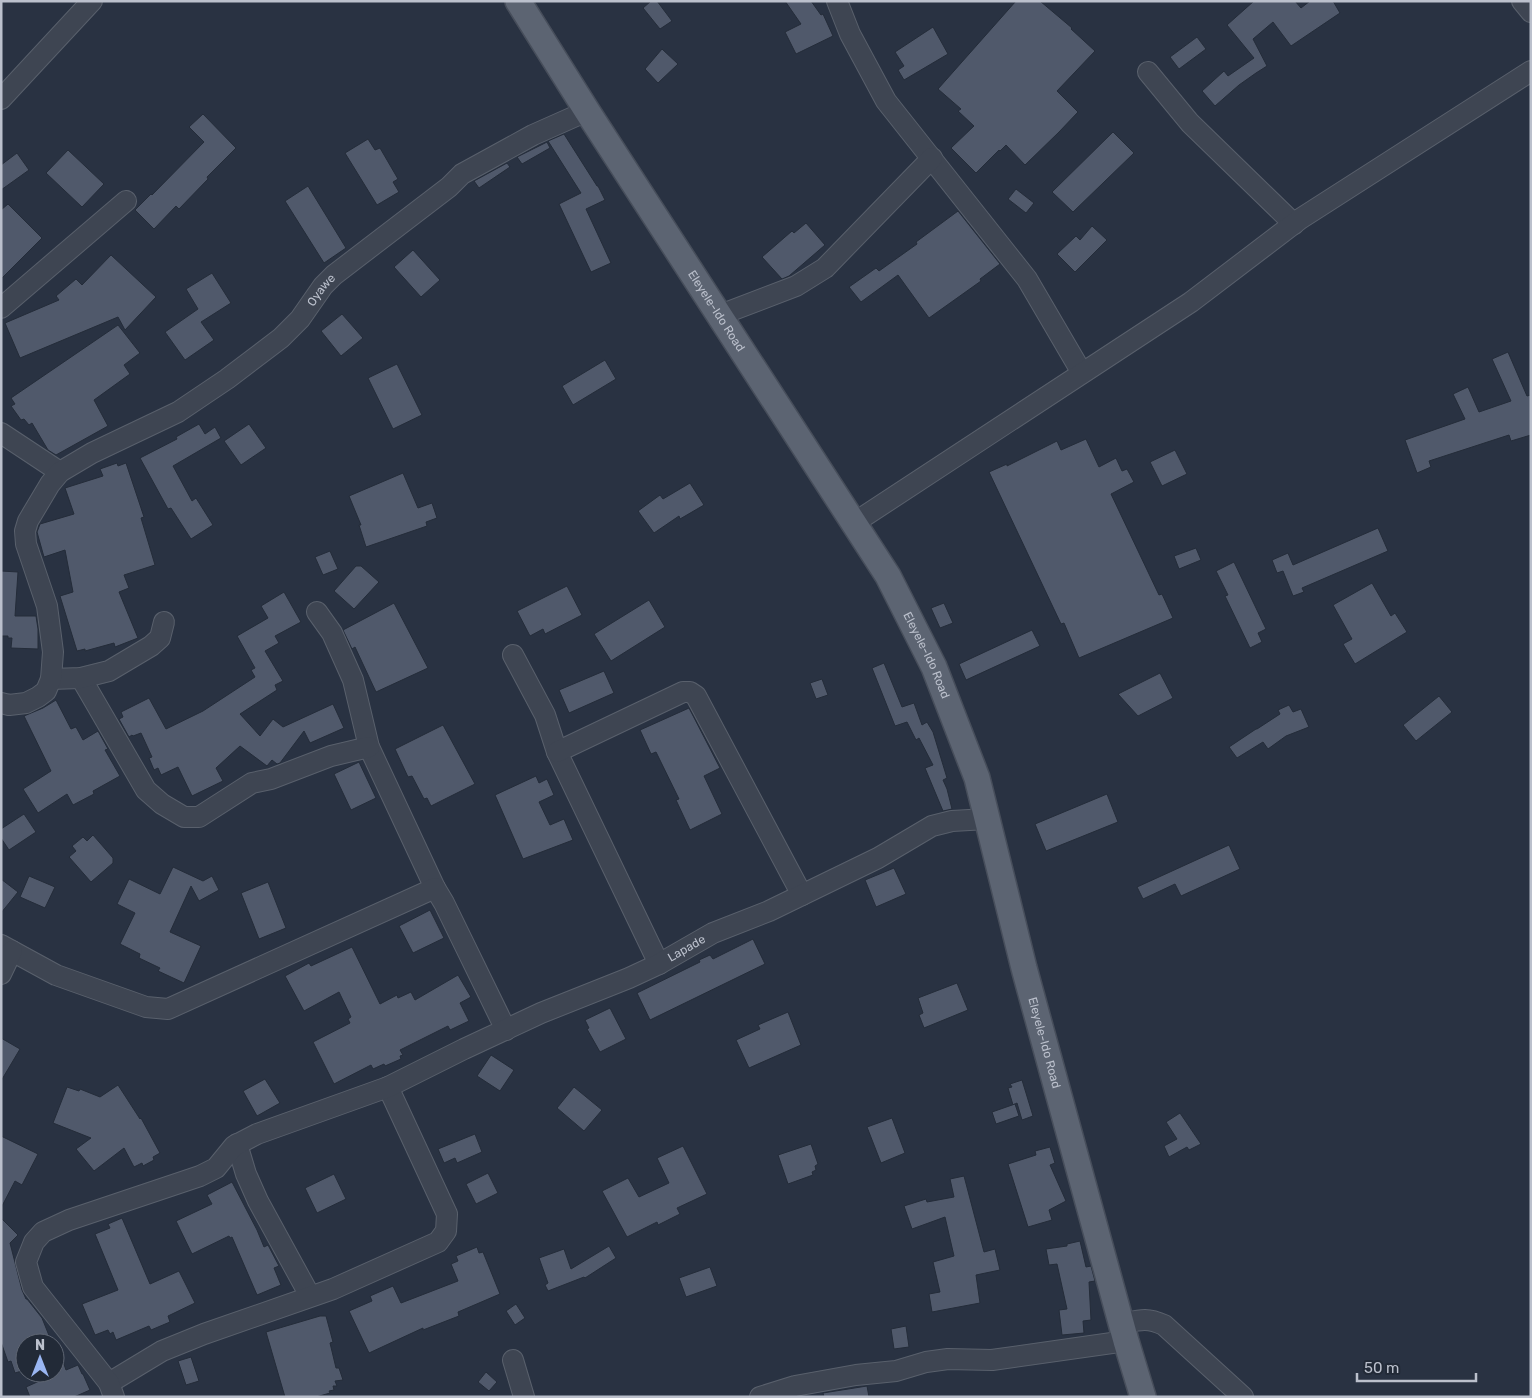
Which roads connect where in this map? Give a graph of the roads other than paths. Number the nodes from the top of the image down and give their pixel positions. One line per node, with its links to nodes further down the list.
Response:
1 (92, 1): 8 (street)
2 (518, 1): 9 (main road, Eleyele-Ido Road)
3 (837, 1): 10 (street)
4 (1522, 1): 5 (street)
5 (1531, 12)
6 (1148, 72): 12 (street)
7 (1531, 72): 12 (street)
8 (1, 99)
9 (587, 111): 14 (main road, Eleyele-Ido Road); 17 (street, Oyawe)
10 (932, 158): 14 (street); 15 (street)
11 (126, 201): 13 (street)
12 (1294, 224): 15 (street)
13 (1, 308)
14 (720, 315): 18 (main road, Eleyele-Ido Road)
15 (1082, 373): 18 (street)
16 (1, 433): 17 (street)
17 (60, 472): 23 (street)
18 (854, 524): 27 (main road, Eleyele-Ido Road)
19 (317, 612): 25 (street)
20 (164, 622): 22 (street)
21 (513, 655): 26 (street)
22 (81, 678): 23 (street); 25 (street)
23 (51, 679): 24 (street)
24 (1, 703)
25 (369, 748): 28 (street)
26 (557, 752): 29 (street); 31 (street)
27 (987, 819): 29 (street, Lapade); 37 (main road, Eleyele-Ido Road)
28 (435, 888): 30 (street); 33 (street)
29 (802, 895): 31 (street, Lapade)
30 (7, 948): 32 (street)
31 (659, 964): 33 (street, Lapade)
32 (1, 974)
33 (506, 1030): 34 (street, Lapade)
34 (388, 1087): 35 (street, Lapade); 36 (street)
35 (237, 1144): 36 (street); 39 (street)
36 (310, 1296): 39 (street)
37 (1124, 1333): 41 (street); 42 (main road, Eleyele-Ido Road); 43 (street)
38 (512, 1360): 40 (street)
39 (111, 1390)
40 (524, 1397)
41 (760, 1397)
42 (1143, 1397)
43 (1243, 1397)

